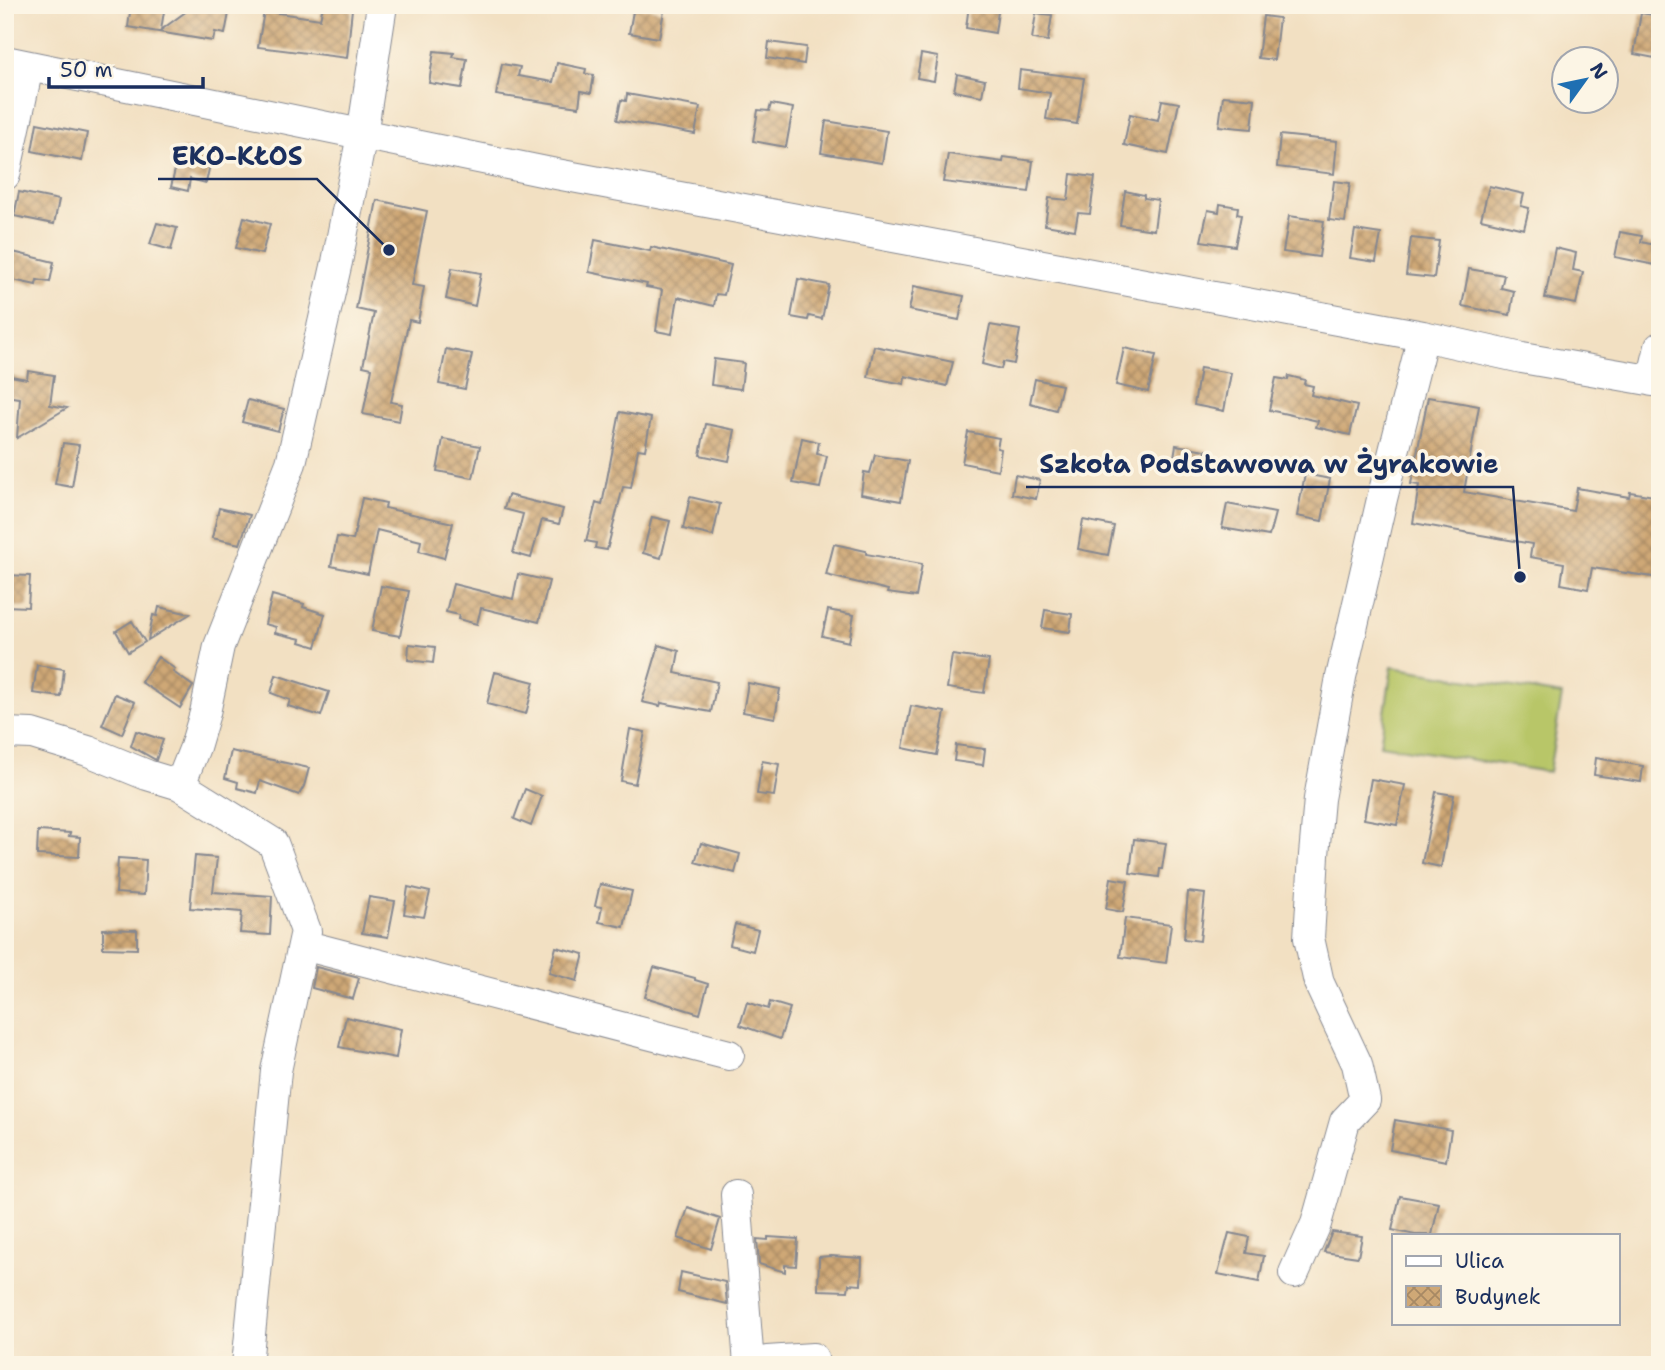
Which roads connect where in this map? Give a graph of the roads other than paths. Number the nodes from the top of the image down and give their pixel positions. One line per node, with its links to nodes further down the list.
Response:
1 (382, 5): 3 (street)
2 (16, 64): 3 (street); 4 (street)
3 (362, 135): 5 (street); 9 (street)
4 (5, 175)
5 (1423, 336): 7 (street); 13 (street)
6 (1660, 346): 7 (street)
7 (1656, 382)
8 (5, 733): 9 (street)
9 (180, 785): 10 (street)
10 (303, 945): 11 (street); 15 (street)
11 (730, 1055)
12 (736, 1195): 16 (street)
13 (1294, 1273)
14 (813, 1358): 17 (street)
15 (247, 1365)
16 (749, 1365)
17 (758, 1365)

